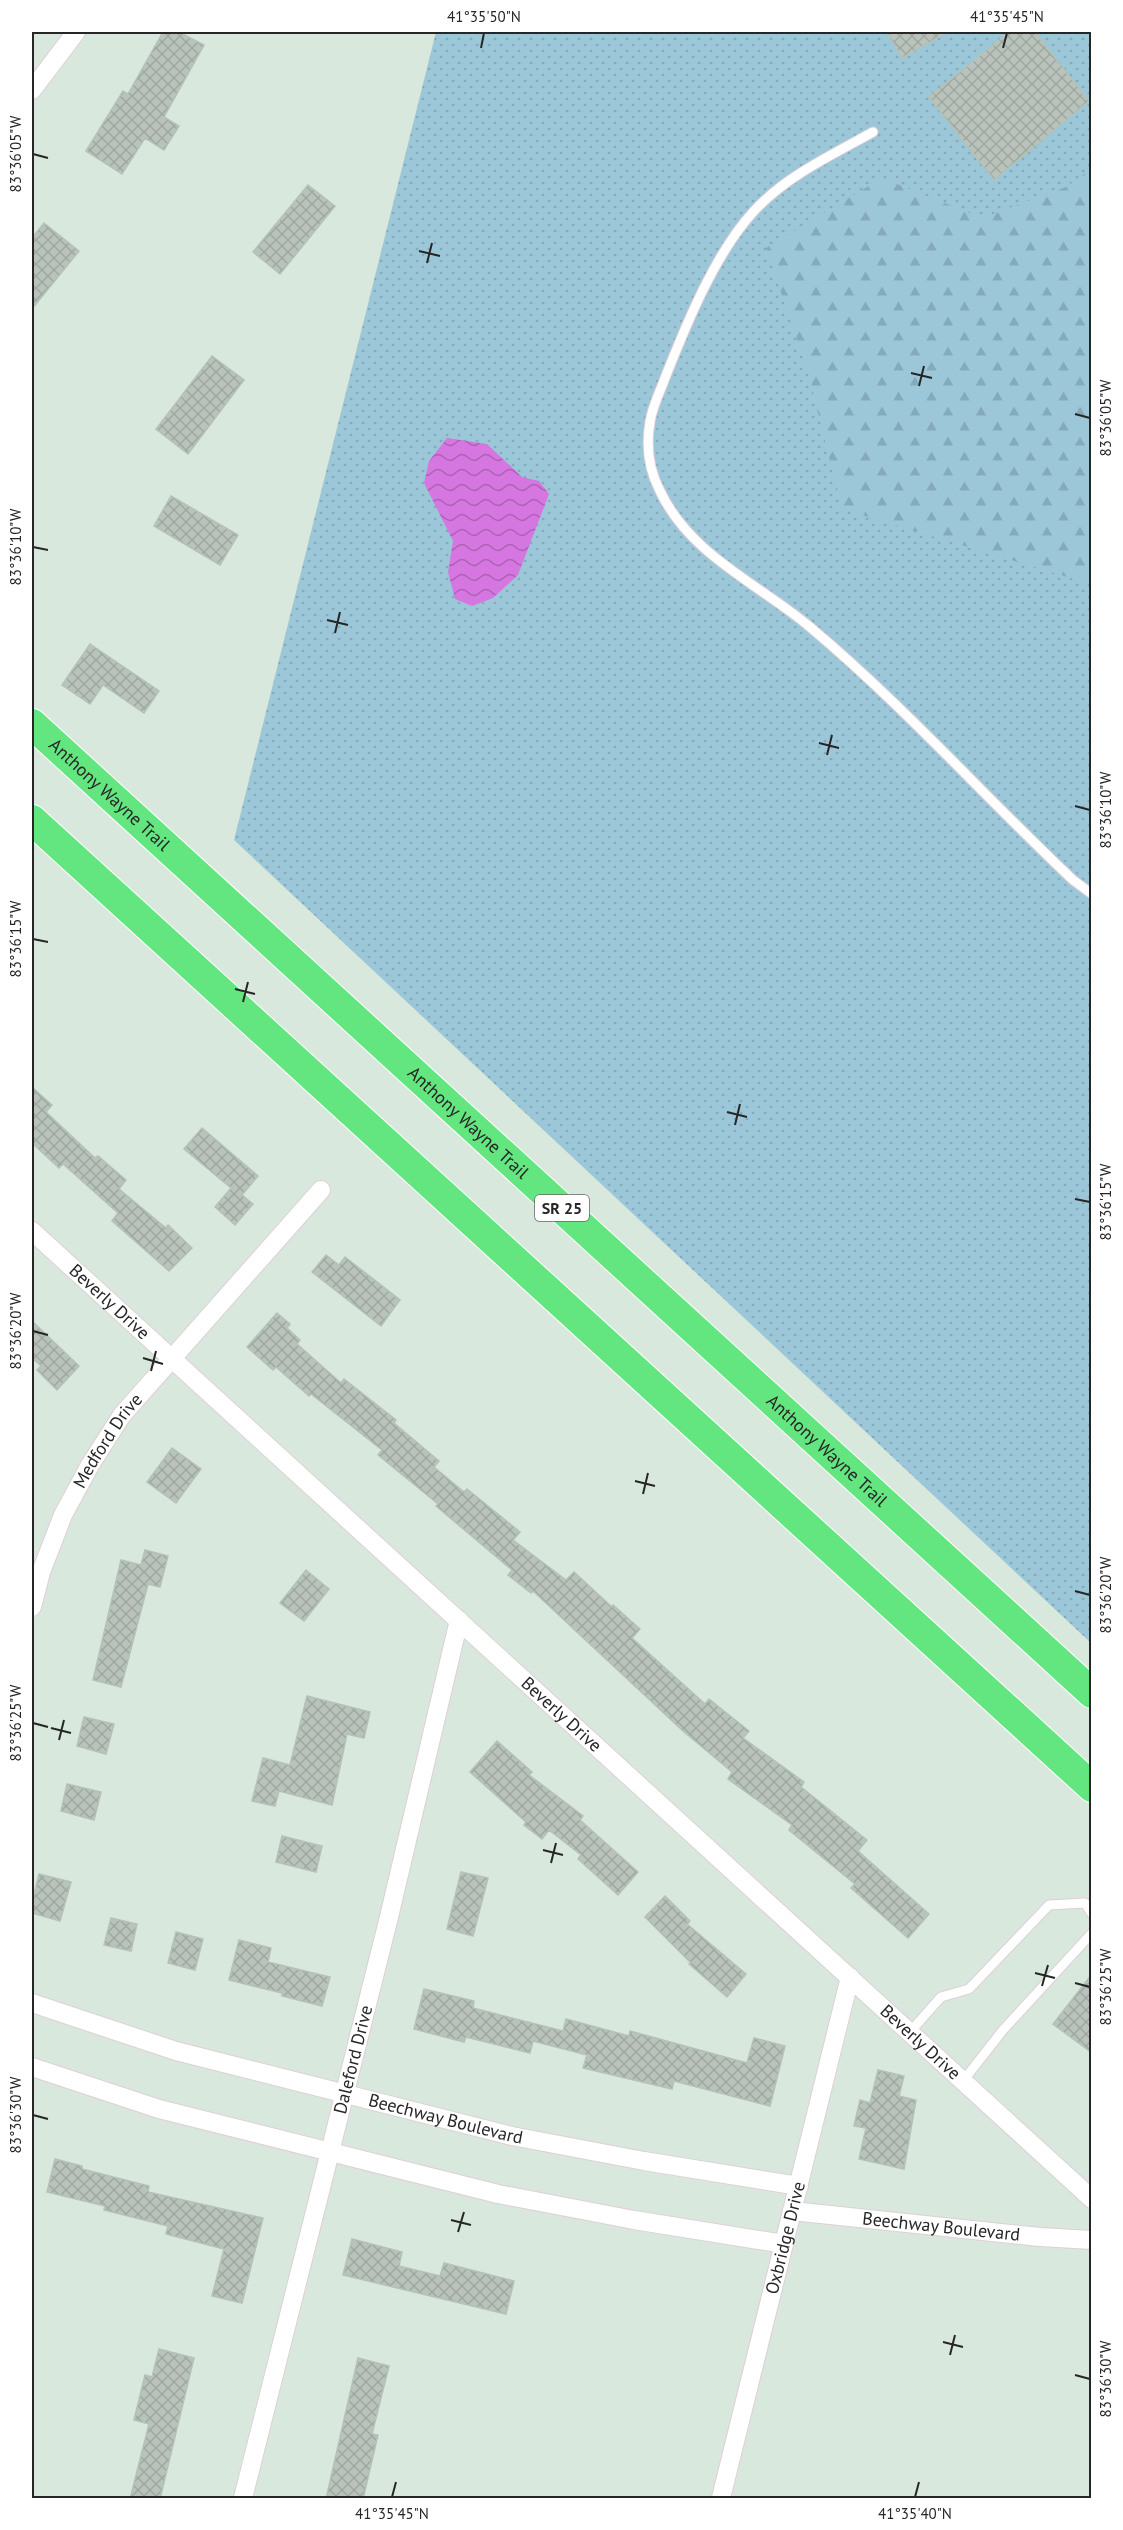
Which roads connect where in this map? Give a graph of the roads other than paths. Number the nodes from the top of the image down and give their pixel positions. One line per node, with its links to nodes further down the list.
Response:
1 (76, 32): 2 (street)
2 (32, 90)
3 (873, 132): 6 (lane)
4 (32, 724): 12 (highway, Anthony Wayne Trail / SR 25)
5 (32, 820): 13 (highway)
6 (1092, 894)
7 (321, 1190): 9 (street, Medford Drive)
8 (32, 1231): 9 (street, Beverly Drive)
9 (171, 1357): 10 (street, Medford Drive); 11 (street, Beverly Drive)
10 (32, 1607)
11 (459, 1620): 18 (street, Beverly Drive); 23 (street, Daleford Drive)
12 (1092, 1693)
13 (1053, 1752): 14 (highway); 15 (highway)
14 (1092, 1780)
15 (1092, 1787)
16 (1092, 1914): 20 (lane)
17 (1092, 1933): 22 (lane)
18 (850, 1977): 20 (street, Beverly Drive); 25 (street, Oxbridge Drive)
19 (32, 2003): 23 (street, Beechway Boulevard)
20 (910, 2032): 22 (street, Beverly Drive)
21 (32, 2067): 24 (street)
22 (963, 2080): 26 (street, Beverly Drive)
23 (344, 2094): 24 (street, Daleford Drive); 25 (street, Beechway Boulevard)
24 (330, 2152): 29 (street); 30 (street, Daleford Drive)
25 (798, 2186): 27 (street, Oxbridge Drive)
26 (1092, 2199)
27 (792, 2211): 28 (street, Beechway Boulevard); 29 (street, Oxbridge Drive)
28 (1092, 2240)
29 (784, 2244): 31 (street, Oxbridge Drive)
30 (243, 2499)
31 (721, 2499)

